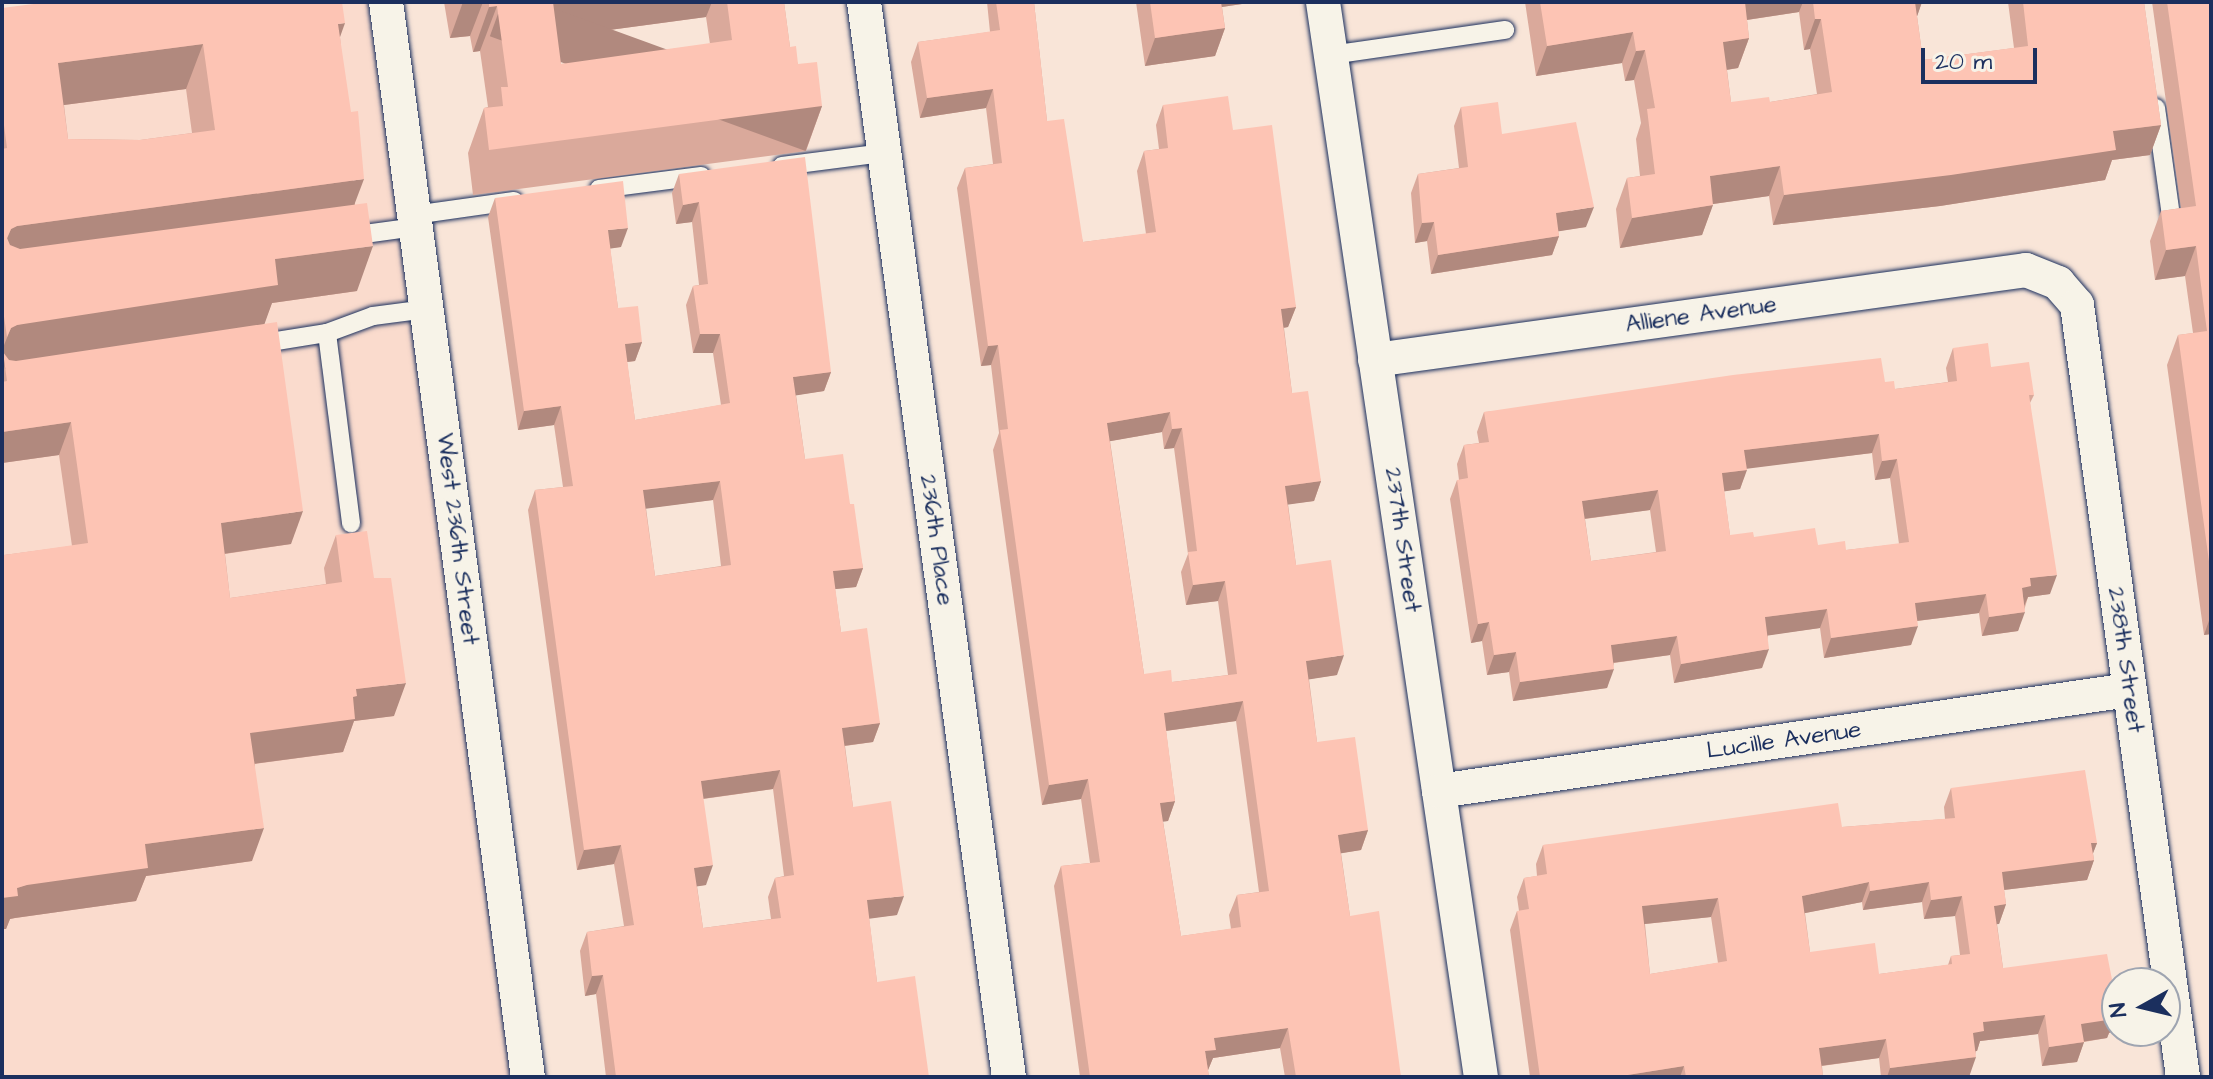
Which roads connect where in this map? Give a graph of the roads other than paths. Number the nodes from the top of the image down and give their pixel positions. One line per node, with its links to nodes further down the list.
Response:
1 (386, 2): 12 (street, West 236th Street)
2 (864, 2): 7 (street, 236th Place)
3 (1323, 2): 5 (street, 237th Street)
4 (1505, 30): 5 (lane)
5 (1331, 55): 19 (street, 237th Street)
6 (2154, 91): 13 (lane)
7 (884, 153): 8 (lane); 24 (street, 236th Place)
8 (762, 168)
9 (719, 174): 10 (lane)
10 (577, 192)
11 (534, 199): 12 (lane)
12 (415, 221): 14 (lane); 16 (street, West 236th Street)
13 (2172, 224)
14 (330, 239)
15 (2026, 270): 19 (street, Alliene Avenue); 21 (street, 238th Street)
16 (427, 309): 17 (lane); 23 (street, West 236th Street)
17 (327, 333): 18 (lane); 20 (lane)
18 (234, 347)
19 (1375, 360): 22 (street, 237th Street)
20 (351, 523)
21 (2129, 690): 22 (street, Lucille Avenue); 26 (street, 238th Street)
22 (1439, 791): 25 (street, 237th Street)
23 (528, 1077)
24 (1009, 1077)
25 (1481, 1077)
26 (2183, 1077)

